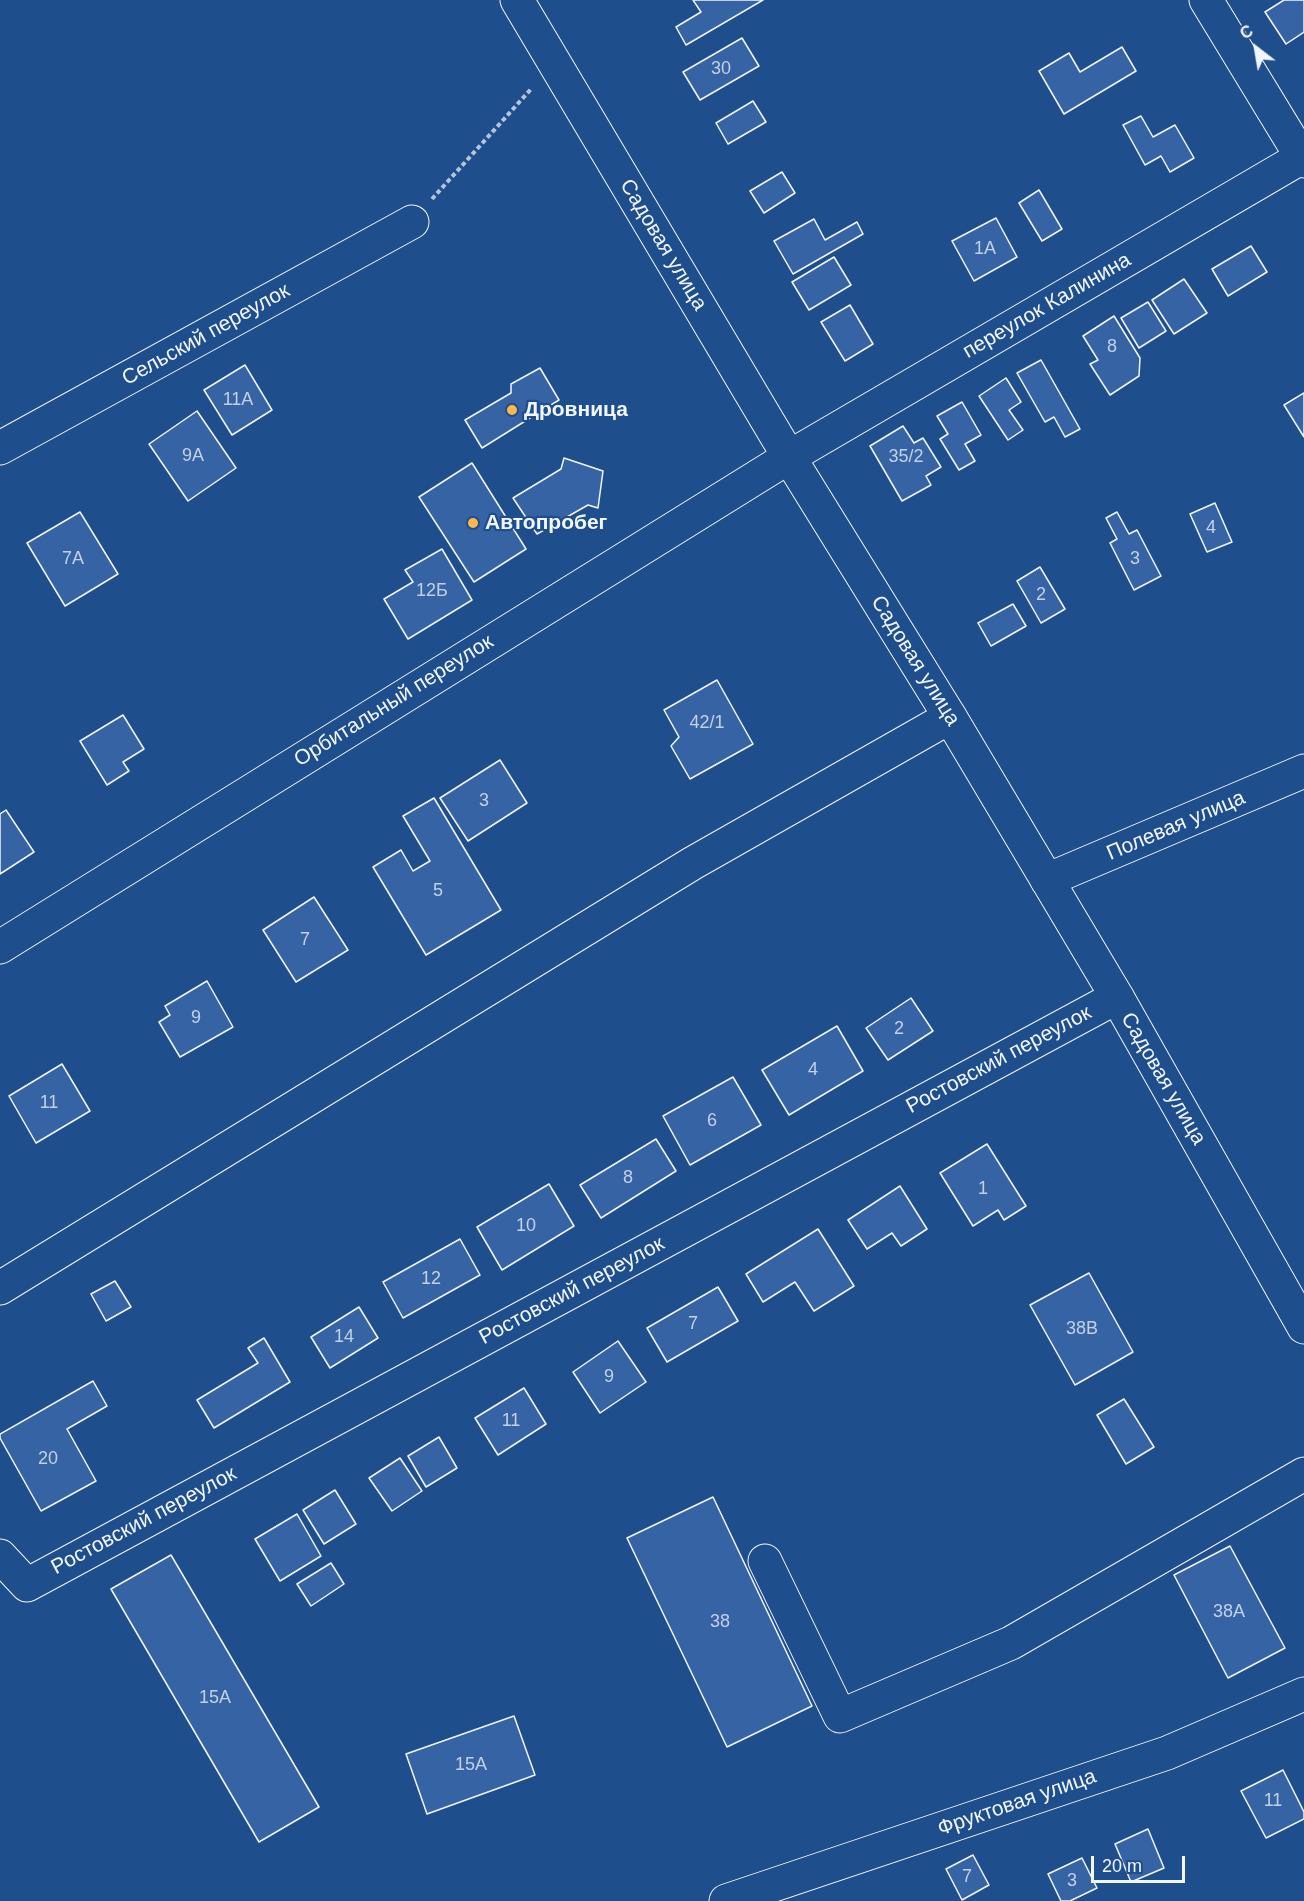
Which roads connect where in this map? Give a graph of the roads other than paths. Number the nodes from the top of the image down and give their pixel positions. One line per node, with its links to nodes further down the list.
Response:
1 (517, 0): 6 (street, Садовая улица)
2 (1206, 0): 3 (street)
3 (1303, 158): 6 (street, переулок Калинина)
4 (412, 222): 5 (street, Сельский переулок)
5 (0, 448)
6 (789, 457): 7 (street, Садовая улица); 10 (street, Орбитальный переулок)
7 (950, 717): 9 (street, Садовая улица); 12 (street)
8 (1304, 771): 9 (street, Полевая улица)
9 (1047, 880): 11 (street, Садовая улица)
10 (0, 947)
11 (1117, 997): 13 (street, Садовая улица); 15 (street, Ростовский переулок)
12 (0, 1288)
13 (1304, 1327)
14 (1304, 1474): 16 (street)
15 (0, 1556)
16 (765, 1561)
17 (1304, 1694): 18 (street, Фруктовая улица)
18 (726, 1901)

